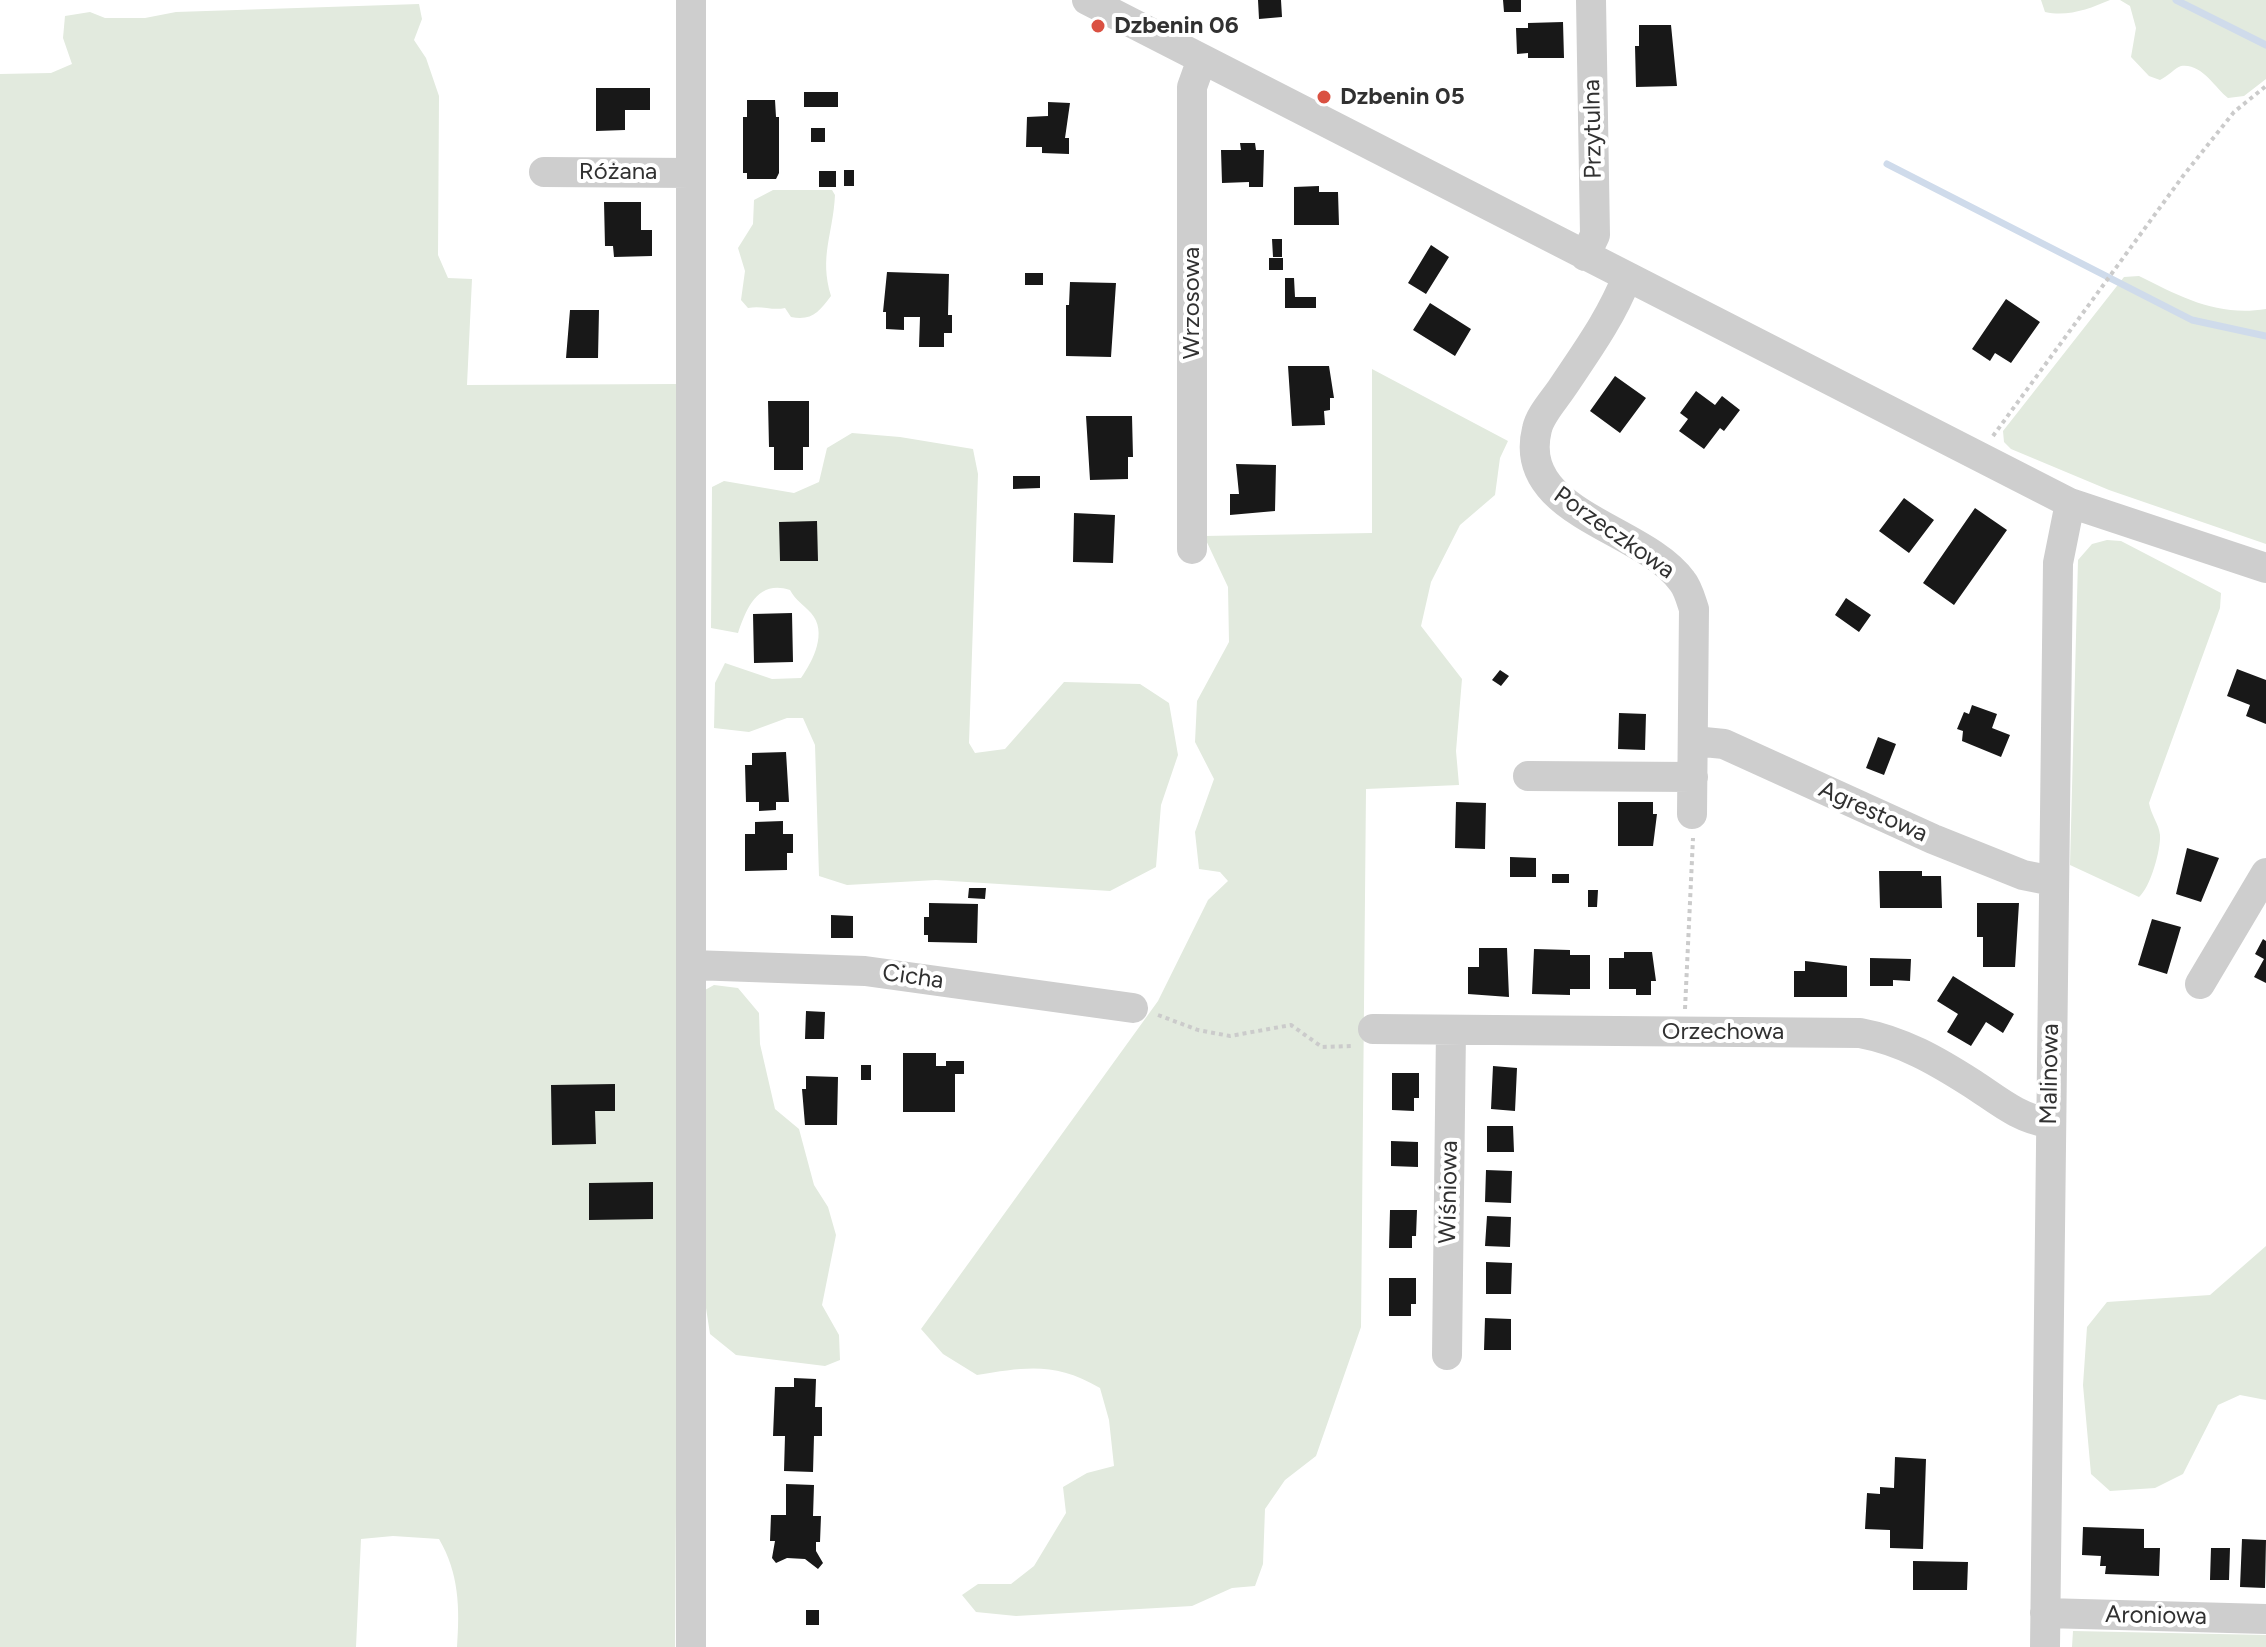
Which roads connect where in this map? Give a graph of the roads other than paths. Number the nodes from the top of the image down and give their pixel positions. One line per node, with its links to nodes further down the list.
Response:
1 (691, 0): 6 (street)
2 (1087, 0): 4 (street)
3 (1591, 0): 7 (street, Przytulna)
4 (1202, 59): 7 (street); 10 (street, Wrzosowa)
5 (544, 172): 6 (street, Różana)
6 (691, 173): 18 (street)
7 (1585, 256): 8 (street)
8 (1627, 277): 9 (street); 12 (street, Porzeczkowa)
9 (2070, 503): 11 (street); 17 (street, Malinowa)
10 (1192, 549)
11 (2266, 568)
12 (1694, 741): 14 (street, Porzeczkowa); 17 (street, Agrestowa)
13 (1528, 776): 14 (street)
14 (1693, 777): 15 (street, Porzeczkowa)
15 (1692, 814)
16 (2266, 873): 19 (street)
17 (2053, 881): 23 (street, Malinowa)
18 (692, 965): 20 (street, Cicha); 27 (street)
19 (2200, 984)
20 (1133, 1008)
21 (1451, 1030): 22 (street, Orzechowa); 23 (street, Orzechowa); 24 (street, Wiśniowa)
22 (1366, 1038)
23 (2049, 1123): 25 (street, Malinowa)
24 (1447, 1355)
25 (2045, 1613): 26 (street, Aroniowa); 28 (street, Malinowa)
26 (2266, 1619)
27 (691, 1647)
28 (2045, 1647)

